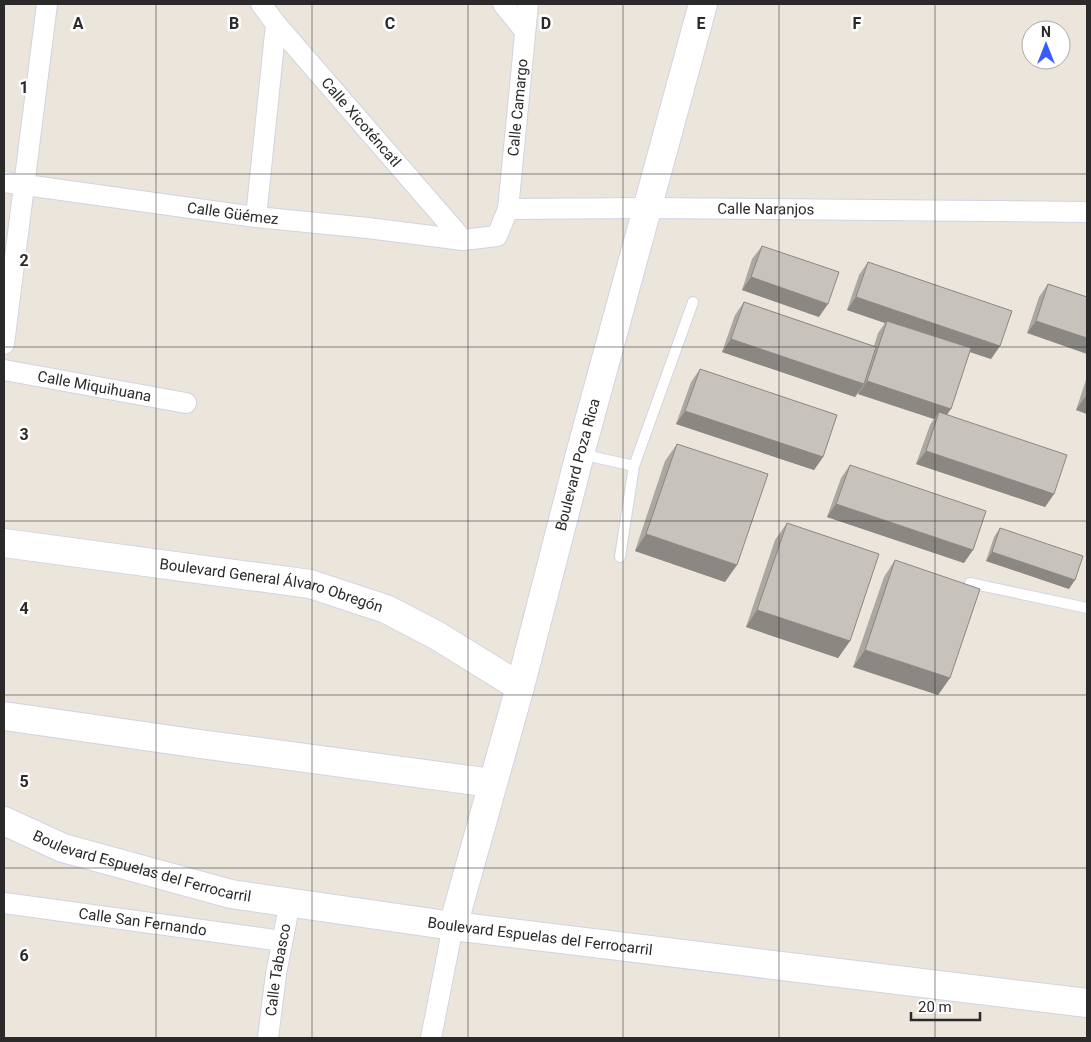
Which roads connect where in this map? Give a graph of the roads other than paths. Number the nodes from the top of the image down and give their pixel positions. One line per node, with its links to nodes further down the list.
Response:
1 (47, 4): 9 (street)
2 (260, 4): 6 (street, Calle Xicoténcatl)
3 (503, 4): 7 (street)
4 (528, 4): 7 (street, Calle Camargo)
5 (703, 4): 10 (main road, Boulevard Poza Rica)
6 (276, 24): 13 (street); 14 (street, Calle Xicoténcatl)
7 (524, 30): 11 (street, Calle Camargo)
8 (4, 182): 9 (street, Calle Güémez)
9 (24, 184): 13 (street, Calle Güémez); 16 (street)
10 (647, 208): 11 (street, Calle Naranjos); 12 (street, Calle Naranjos); 19 (main road, Boulevard Poza Rica)
11 (508, 209): 14 (street)
12 (1087, 212)
13 (256, 217): 14 (street, Calle Güémez)
14 (464, 240)
15 (693, 302): 20 (lane)
16 (4, 344)
17 (4, 370): 18 (street, Calle Miquihuana)
18 (186, 404)
19 (580, 454): 20 (lane); 25 (main road, Boulevard Poza Rica)
20 (634, 466): 22 (lane)
21 (4, 543): 25 (main road, Boulevard General Álvaro Obregón)
22 (620, 557)
23 (970, 583): 24 (lane)
24 (1087, 608)
25 (520, 687): 27 (main road, Boulevard Poza Rica)
26 (4, 716): 27 (main road)
27 (492, 783): 31 (main road, Boulevard Poza Rica)
28 (4, 821): 29 (main road, Boulevard Espuelas del Ferrocarril)
29 (290, 902): 31 (main road, Boulevard Espuelas del Ferrocarril); 32 (street, Calle Tabasco)
30 (4, 903): 32 (street, Calle San Fernando)
31 (453, 926): 33 (main road, Boulevard Espuelas del Ferrocarril); 35 (street)
32 (282, 940): 34 (street, Calle Tabasco)
33 (1087, 1003)
34 (268, 1038)
35 (431, 1038)

